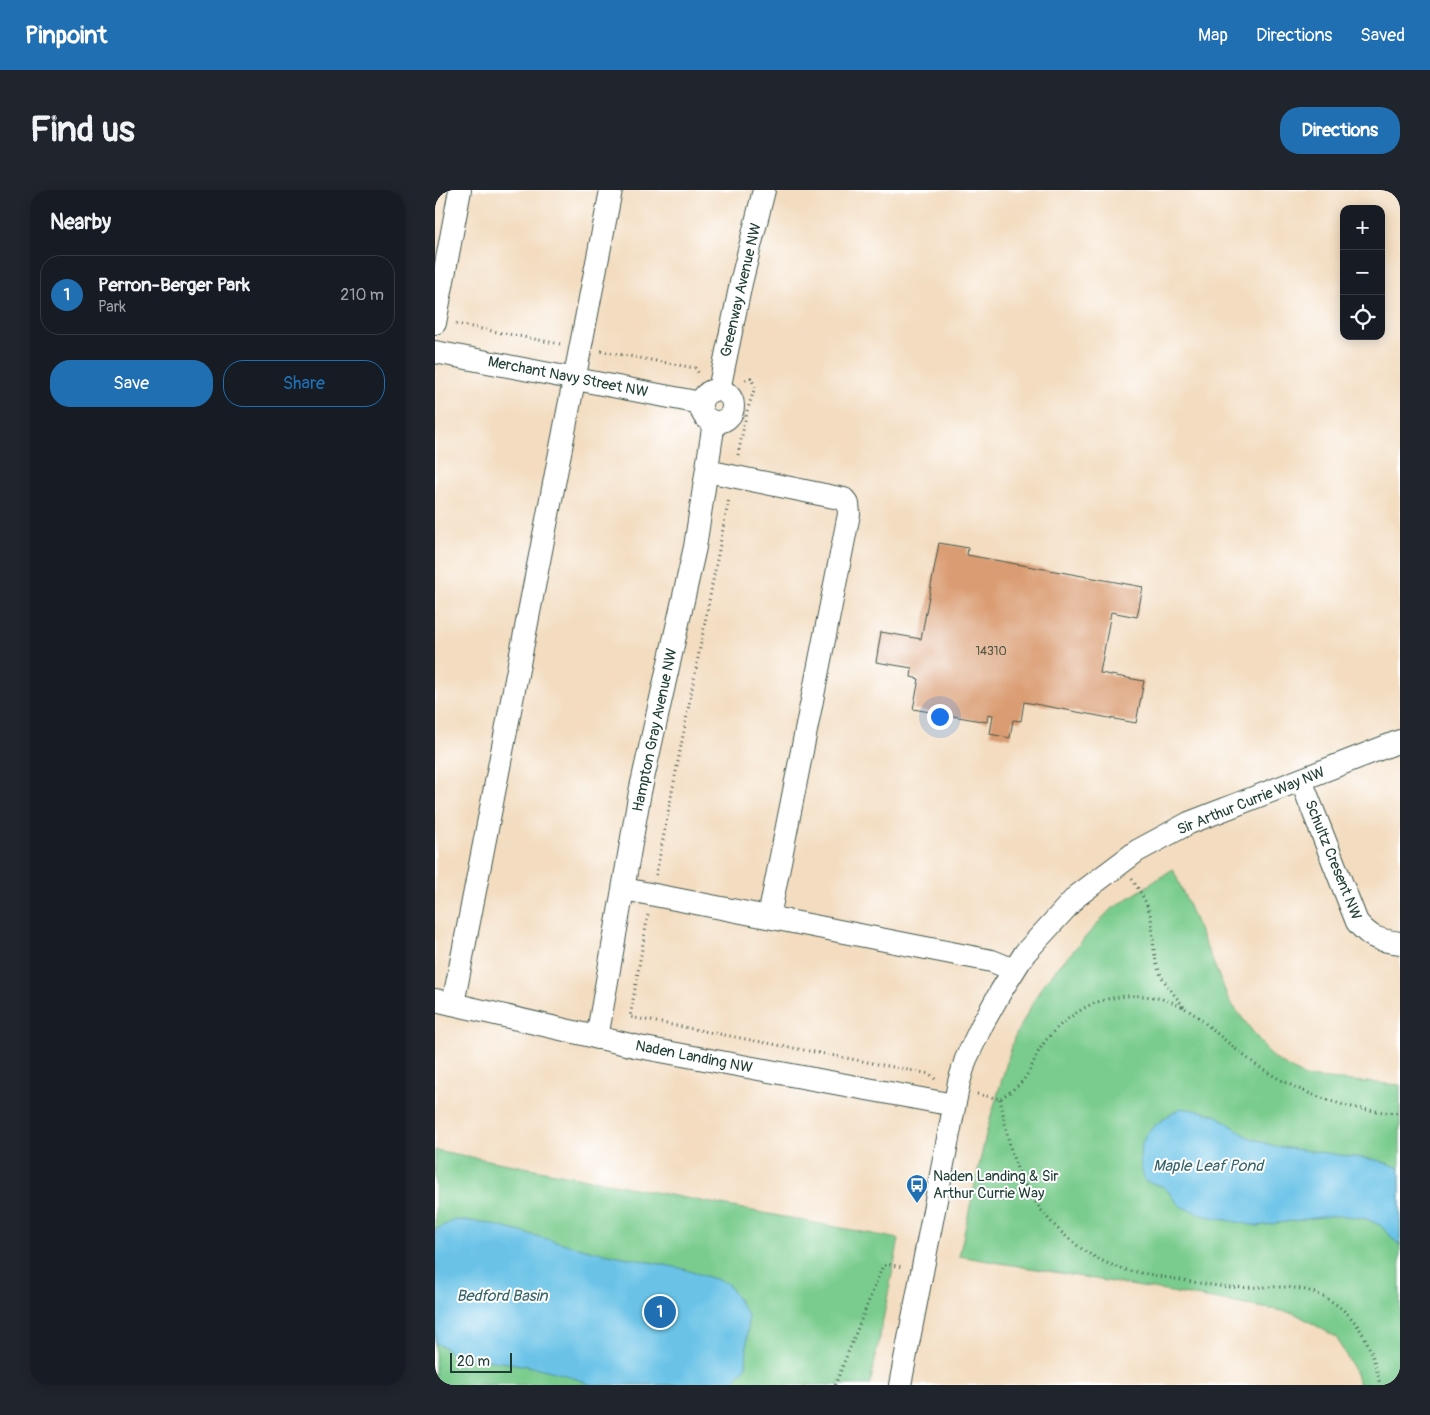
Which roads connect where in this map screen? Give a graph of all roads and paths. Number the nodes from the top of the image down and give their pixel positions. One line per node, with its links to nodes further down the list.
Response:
1 (460, 190): 4 (street)
2 (611, 190): 5 (street)
3 (764, 190): 8 (street, Greenway Avenue NW)
4 (435, 322): 5 (path)
5 (581, 347): 7 (street); 8 (path)
6 (435, 352): 7 (street, Merchant Navy Street NW)
7 (575, 379): 9 (street, Merchant Navy Street NW); 21 (street)
8 (721, 384): 9 (street); 10 (street); 12 (path)
9 (701, 403): 10 (street)
10 (714, 422): 11 (street, Hampton Gray Avenue NW)
11 (707, 471): 12 (street); 16 (street, Hampton Gray Avenue NW)
12 (733, 476): 17 (path); 18 (street)
13 (1400, 741): 14 (street, Sir Arthur Currie Way NW)
14 (1301, 780): 15 (street, Sir Arthur Currie Way NW); 19 (street, Schultz Cresent NW)
15 (1123, 863): 20 (street, Sir Arthur Currie Way NW); 22 (path)
16 (624, 889): 17 (street); 23 (street, Hampton Gray Avenue NW)
17 (652, 894): 18 (street); 25 (path)
18 (769, 917): 20 (street)
19 (1400, 943)
20 (1014, 970): 29 (street, Sir Arthur Currie Way NW)
21 (444, 1002): 23 (street, Naden Landing NW)
22 (1184, 1007): 28 (path); 30 (path)
23 (597, 1038): 29 (street, Naden Landing NW)
24 (934, 1069): 25 (path)
25 (930, 1074): 26 (path)
26 (926, 1076)
27 (974, 1094): 28 (path)
28 (1000, 1099): 34 (path)
29 (954, 1105): 31 (street, Sir Arthur Currie Way NW)
30 (1400, 1113)
31 (921, 1271): 32 (path); 33 (street, Sir Arthur Currie Way NW)
32 (835, 1385)
33 (900, 1385)
34 (1381, 1385)

